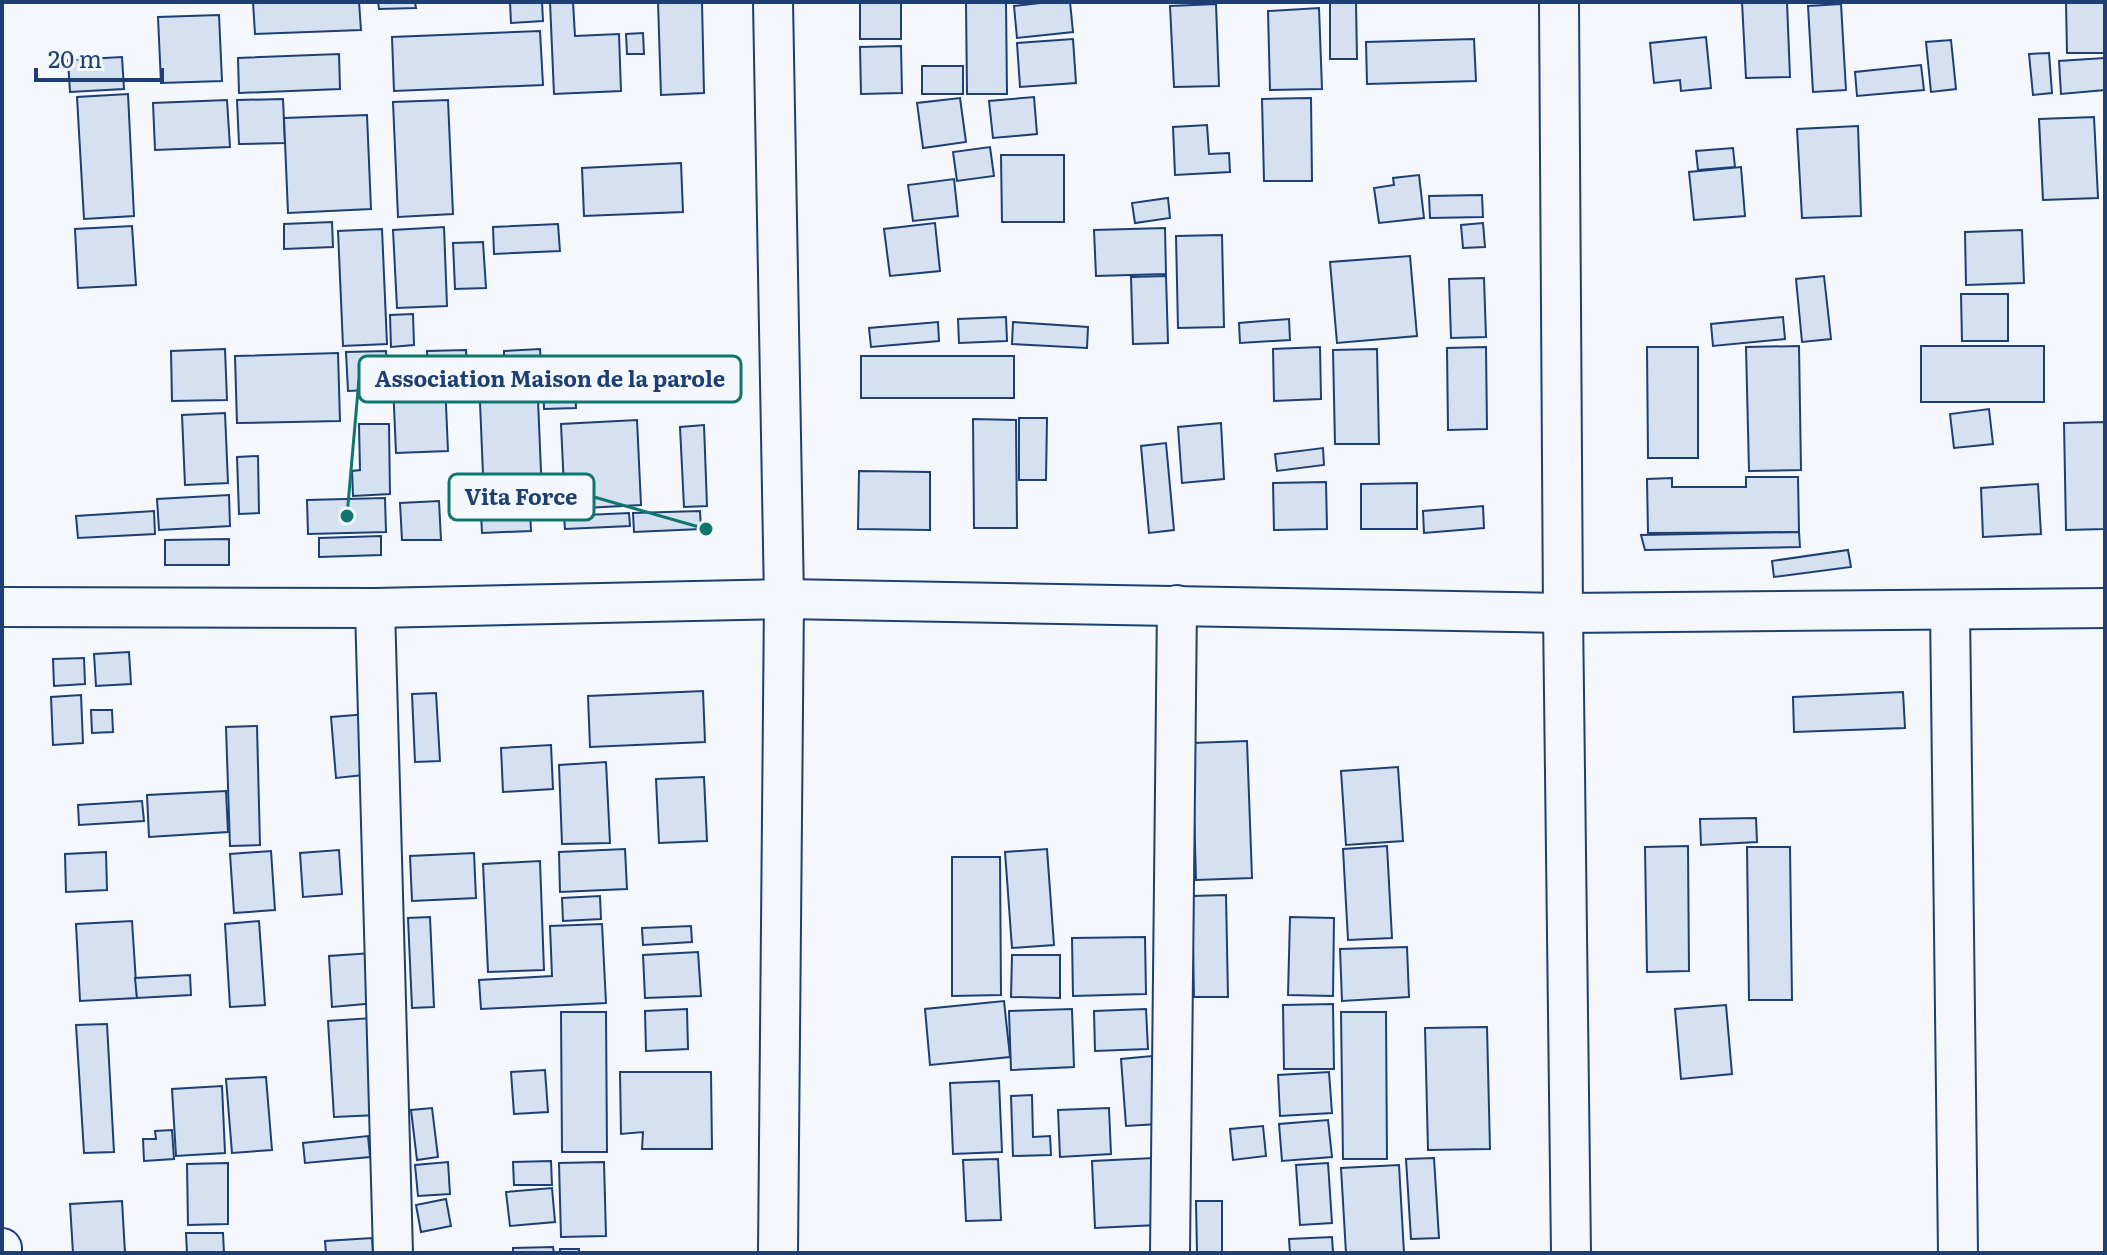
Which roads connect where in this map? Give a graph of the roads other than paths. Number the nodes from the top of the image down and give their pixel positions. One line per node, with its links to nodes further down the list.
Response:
1 (773, 2): 3 (street)
2 (1559, 2): 9 (street)
3 (784, 599): 4 (street); 6 (street); 11 (street)
4 (1177, 605): 9 (street); 12 (street)
5 (2, 607): 6 (street)
6 (375, 608): 10 (street)
7 (2105, 608): 8 (street)
8 (1950, 610): 9 (street); 14 (street)
9 (1563, 613): 13 (street)
10 (393, 1253)
11 (778, 1253)
12 (1170, 1253)
13 (1571, 1253)
14 (1958, 1253)

